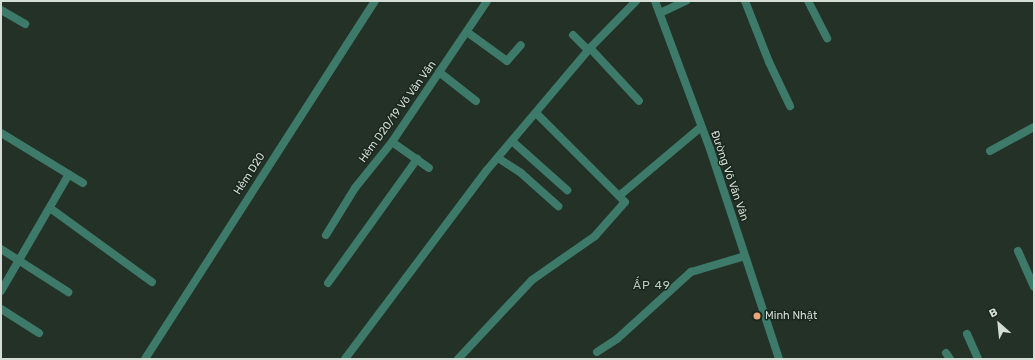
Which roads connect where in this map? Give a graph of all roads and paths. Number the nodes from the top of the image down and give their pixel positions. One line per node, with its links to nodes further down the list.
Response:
1 (374, 1): 50 (street, Hẻm D20)
2 (487, 1): 11 (street, Hẻm D20/19 Võ Văn Vân)
3 (636, 1): 15 (street)
4 (655, 1): 9 (street, Đường Võ Văn Vân)
5 (686, 1): 9 (street)
6 (745, 1): 19 (street)
7 (808, 1): 13 (street)
8 (1, 10): 10 (street)
9 (660, 13): 21 (street, Đường Võ Văn Vân)
10 (25, 24)
11 (467, 32): 14 (street); 16 (street, Hẻm D20/19 Võ Văn Vân)
12 (572, 35): 15 (street)
13 (826, 38)
14 (521, 45)
15 (589, 49): 18 (street); 20 (street)
16 (439, 72): 17 (street); 25 (street, Hẻm D20/19 Võ Văn Vân)
17 (476, 101)
18 (639, 101)
19 (790, 106)
20 (536, 113): 24 (street); 33 (street)
21 (701, 127): 33 (street); 39 (street, Đường Võ Văn Vân)
22 (1034, 127): 26 (street)
23 (1, 133): 30 (street)
24 (512, 141): 27 (street); 32 (street)
25 (392, 142): 28 (street); 36 (street, Hẻm D20/19 Võ Văn Vân)
26 (990, 151)
27 (498, 158): 34 (street); 51 (street)
28 (417, 159): 29 (street); 42 (street)
29 (429, 168)
30 (69, 174): 31 (street); 35 (street)
31 (83, 183)
32 (566, 190)
33 (619, 196): 52 (street)
34 (558, 206)
35 (50, 208): 40 (street); 41 (street)
36 (326, 235)
37 (1, 249): 40 (street)
38 (1018, 251): 43 (street)
39 (745, 256): 49 (street); 53 (street, Đường Võ Văn Vân)
40 (19, 258): 44 (street); 45 (street)
41 (152, 282)
42 (328, 283)
43 (1034, 287)
44 (1, 291)
45 (68, 292)
46 (1, 309): 47 (street)
47 (39, 332)
48 (967, 334): 54 (street)
49 (597, 352)
50 (145, 359)
51 (345, 359)
52 (458, 359)
53 (779, 359)
54 (978, 359)

